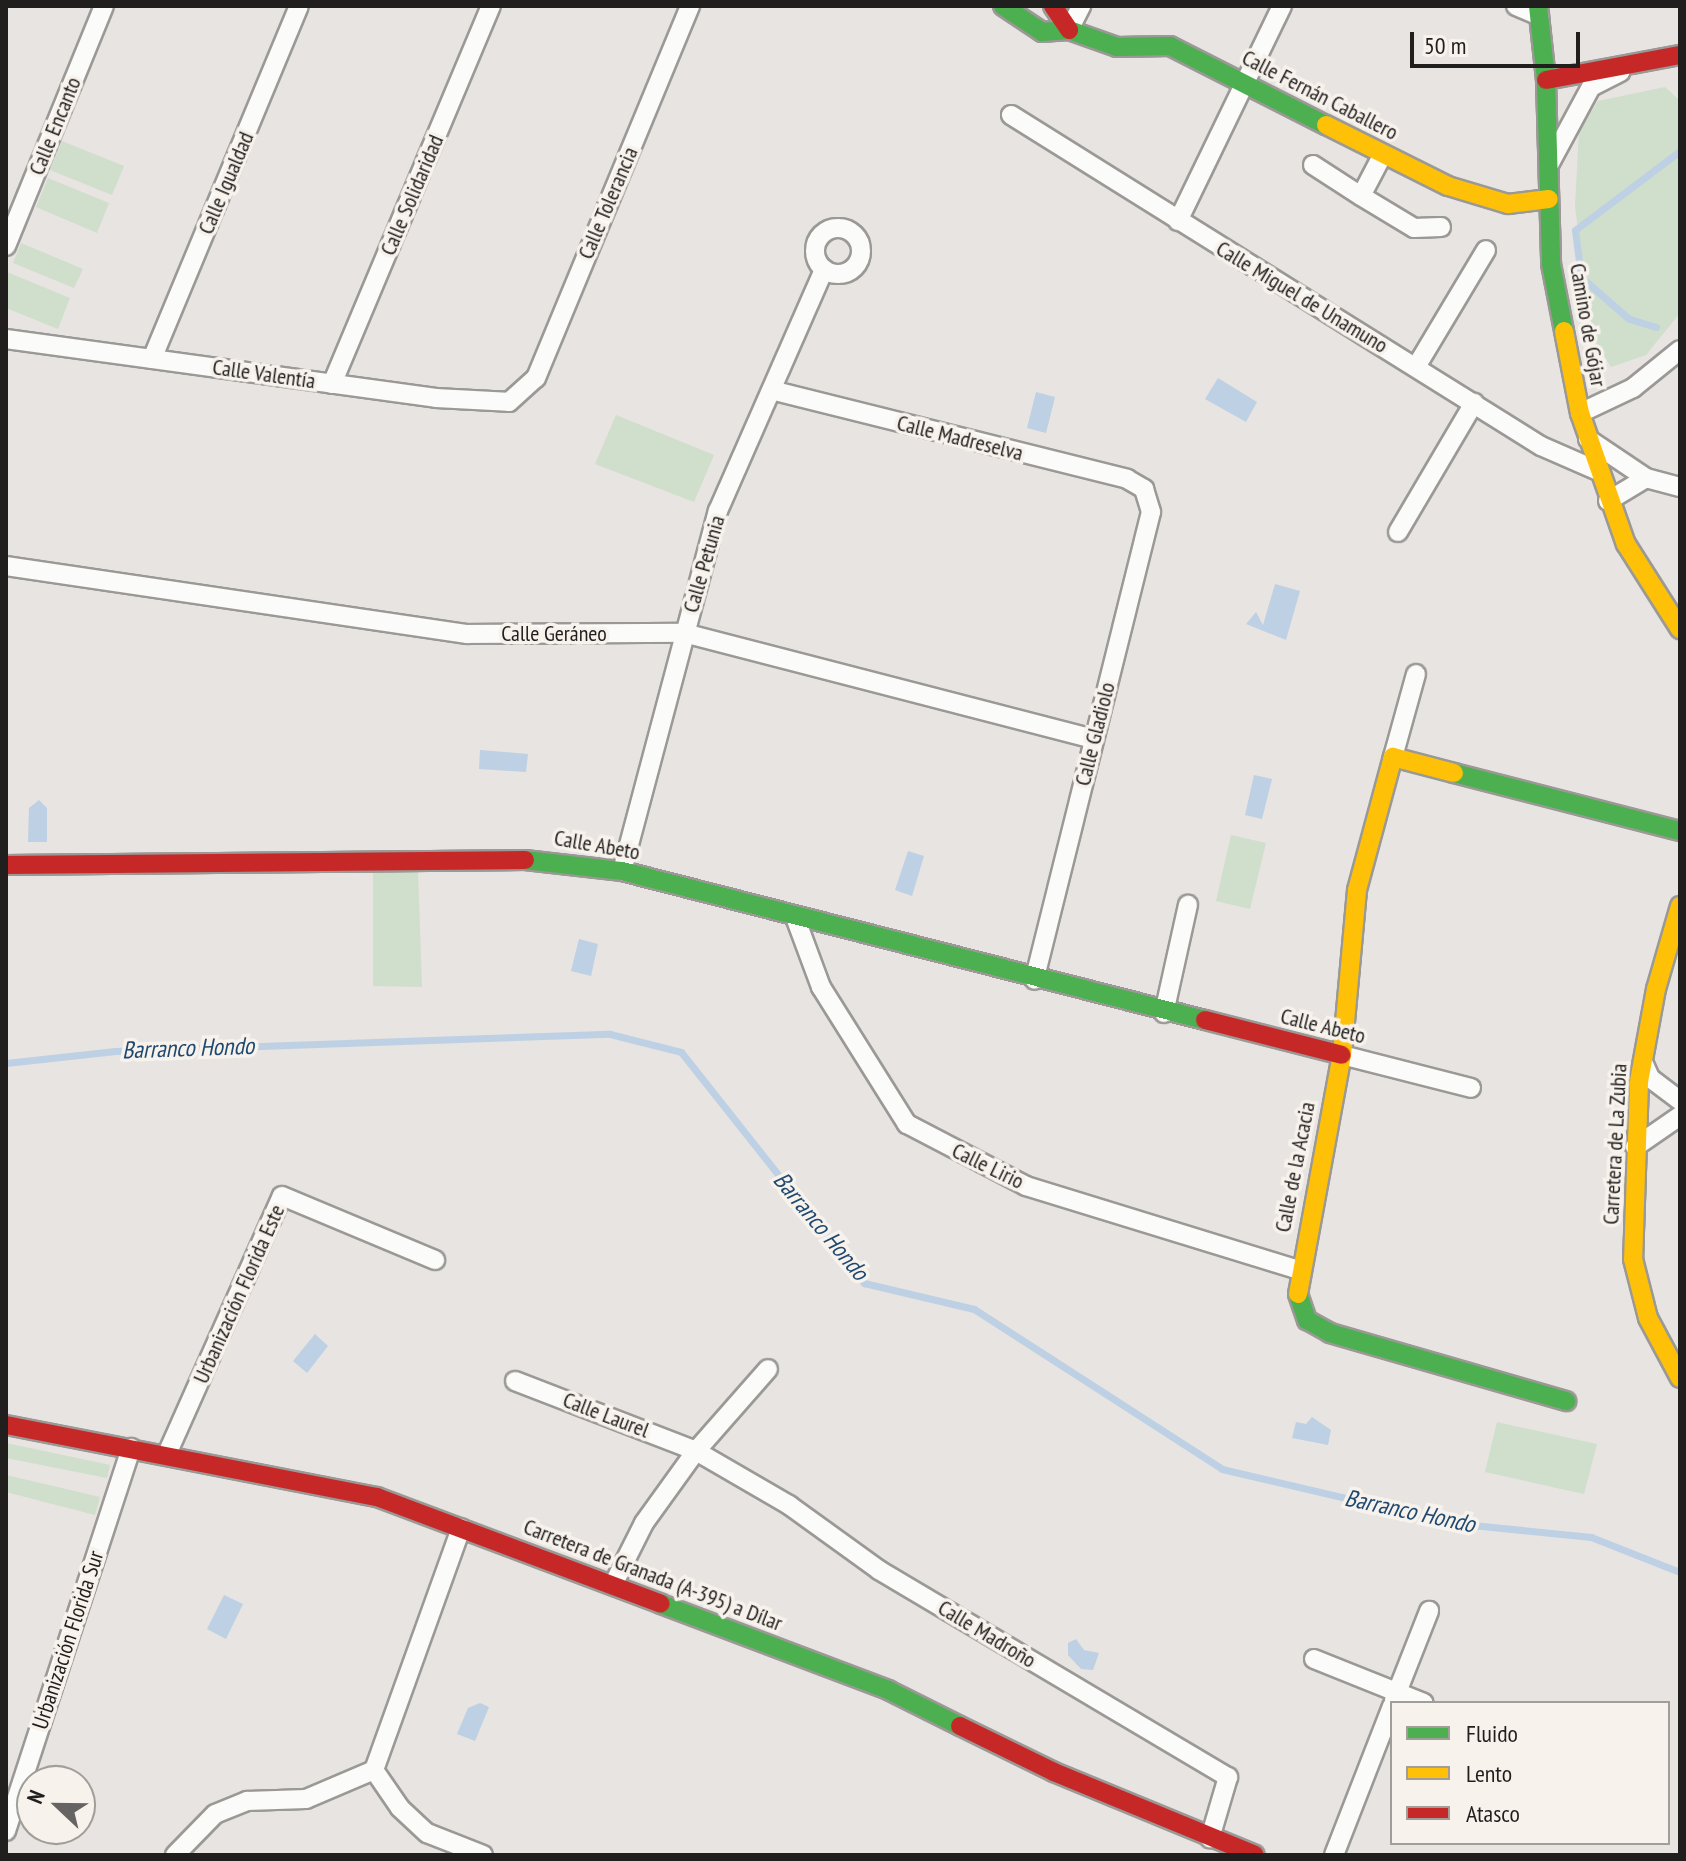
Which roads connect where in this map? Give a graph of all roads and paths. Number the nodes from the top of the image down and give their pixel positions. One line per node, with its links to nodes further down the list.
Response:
1 (104, 6): 24 (street, Calle Encanto)
2 (299, 6): 29 (street, Calle Igualdad)
3 (491, 6): 31 (street, Calle Solidaridad)
4 (690, 6): 33 (street, Calle Tolerancia)
5 (1003, 6): 11 (street, Calle Fernán Caballero)
6 (1053, 6): 11 (street)
7 (1081, 6): 11 (street)
8 (1282, 6): 15 (street)
9 (1516, 6): 10 (street)
10 (1538, 11): 14 (street, Camino de Gójar)
11 (1069, 30): 15 (street, Calle Fernán Caballero)
12 (1674, 60): 13 (street)
13 (1633, 65): 14 (street); 18 (street)
14 (1546, 80): 18 (street, Camino de Gójar)
15 (1243, 83): 17 (street, Calle Fernán Caballero); 22 (street)
16 (1011, 115): 22 (street, Calle Miguel de Unamuno)
17 (1383, 154): 20 (street); 21 (street, Calle Fernán Caballero)
18 (1550, 163): 21 (street, Camino de Gójar)
19 (1313, 165): 20 (street)
20 (1361, 196): 23 (street)
21 (1549, 199): 35 (street, Camino de Gójar)
22 (1178, 221): 30 (street, Calle Miguel de Unamuno)
23 (1441, 227)
24 (6, 246)
25 (1486, 250): 30 (street)
26 (824, 269): 32 (street, Calle Petunia)
27 (6, 339): 29 (street, Calle Valentía)
28 (1680, 350): 35 (street)
29 (152, 359): 31 (street, Calle Valentía)
30 (1416, 367): 34 (street, Calle Miguel de Unamuno)
31 (332, 384): 33 (street, Calle Valentía)
32 (775, 391): 40 (street, Calle Madreselva); 45 (street, Calle Petunia)
33 (520, 395)
34 (1474, 403): 37 (street, Calle Miguel de Unamuno); 42 (street)
35 (1580, 413): 36 (street, Camino de Gójar)
36 (1586, 437): 37 (street, Camino de Gójar); 38 (street)
37 (1596, 470): 41 (street, Camino de Gójar)
38 (1646, 478): 39 (street); 41 (street)
39 (1680, 487)
40 (1144, 489): 47 (street, Calle Gladiolo)
41 (1608, 501): 44 (street, Camino de Gójar)
42 (1398, 532)
43 (6, 566): 45 (street, Calle Geráneo)
44 (1680, 629)
45 (684, 633): 47 (street, Calle Geráneo); 51 (street, Calle Petunia)
46 (1416, 674): 48 (street, Calle de la Acacia)
47 (1094, 739): 55 (street, Calle Gladiolo)
48 (1393, 757): 49 (street); 57 (street, Calle de la Acacia)
49 (1680, 831)
50 (6, 865): 51 (street, Calle Abeto)
51 (622, 871): 54 (street, Calle Abeto)
52 (1188, 905): 56 (street)
53 (1680, 906): 58 (street, Carretera de La Zubia)
54 (795, 917): 55 (street, Calle Abeto); 64 (street, Calle Lirio)
55 (1034, 980): 56 (street, Calle Abeto)
56 (1164, 1013): 57 (street, Calle Abeto)
57 (1342, 1055): 59 (street, Calle Abeto); 64 (street, Calle de la Acacia)
58 (1643, 1062): 60 (street); 62 (street, Carretera de La Zubia)
59 (1471, 1088)
60 (1680, 1101)
61 (1680, 1116): 62 (street)
62 (1635, 1147): 66 (street, Carretera de La Zubia)
63 (435, 1260): 72 (street, Urbanización Florida Este)
64 (1299, 1270): 68 (street, Calle de la Acacia)
65 (768, 1369): 71 (street)
66 (1680, 1378)
67 (515, 1381): 71 (street, Calle Laurel)
68 (1566, 1401)
69 (6, 1425): 70 (street, Carretera de Granada (A-395) a Dílar)
70 (131, 1448): 72 (street, Carretera de Granada (A-395) a Dílar); 80 (street, Urbanización Florida Sur)
71 (696, 1451): 74 (street); 81 (street, Calle Madroño)
72 (167, 1454): 73 (street, Carretera de Granada (A-395) a Dílar)
73 (461, 1528): 74 (street, Carretera de Granada (A-395) a Dílar); 79 (street)
74 (613, 1585): 81 (street, Carretera de Granada (A-395) a Dílar)
75 (1429, 1611): 77 (street)
76 (1314, 1659): 77 (street)
77 (1394, 1700)
78 (1390, 1710): 85 (street)
79 (374, 1770): 82 (street); 83 (street)
80 (6, 1831)
81 (1210, 1838): 84 (street, Carretera de Granada (A-395) a Dílar)
82 (175, 1855)
83 (483, 1855)
84 (1255, 1855)
85 (1334, 1855)

